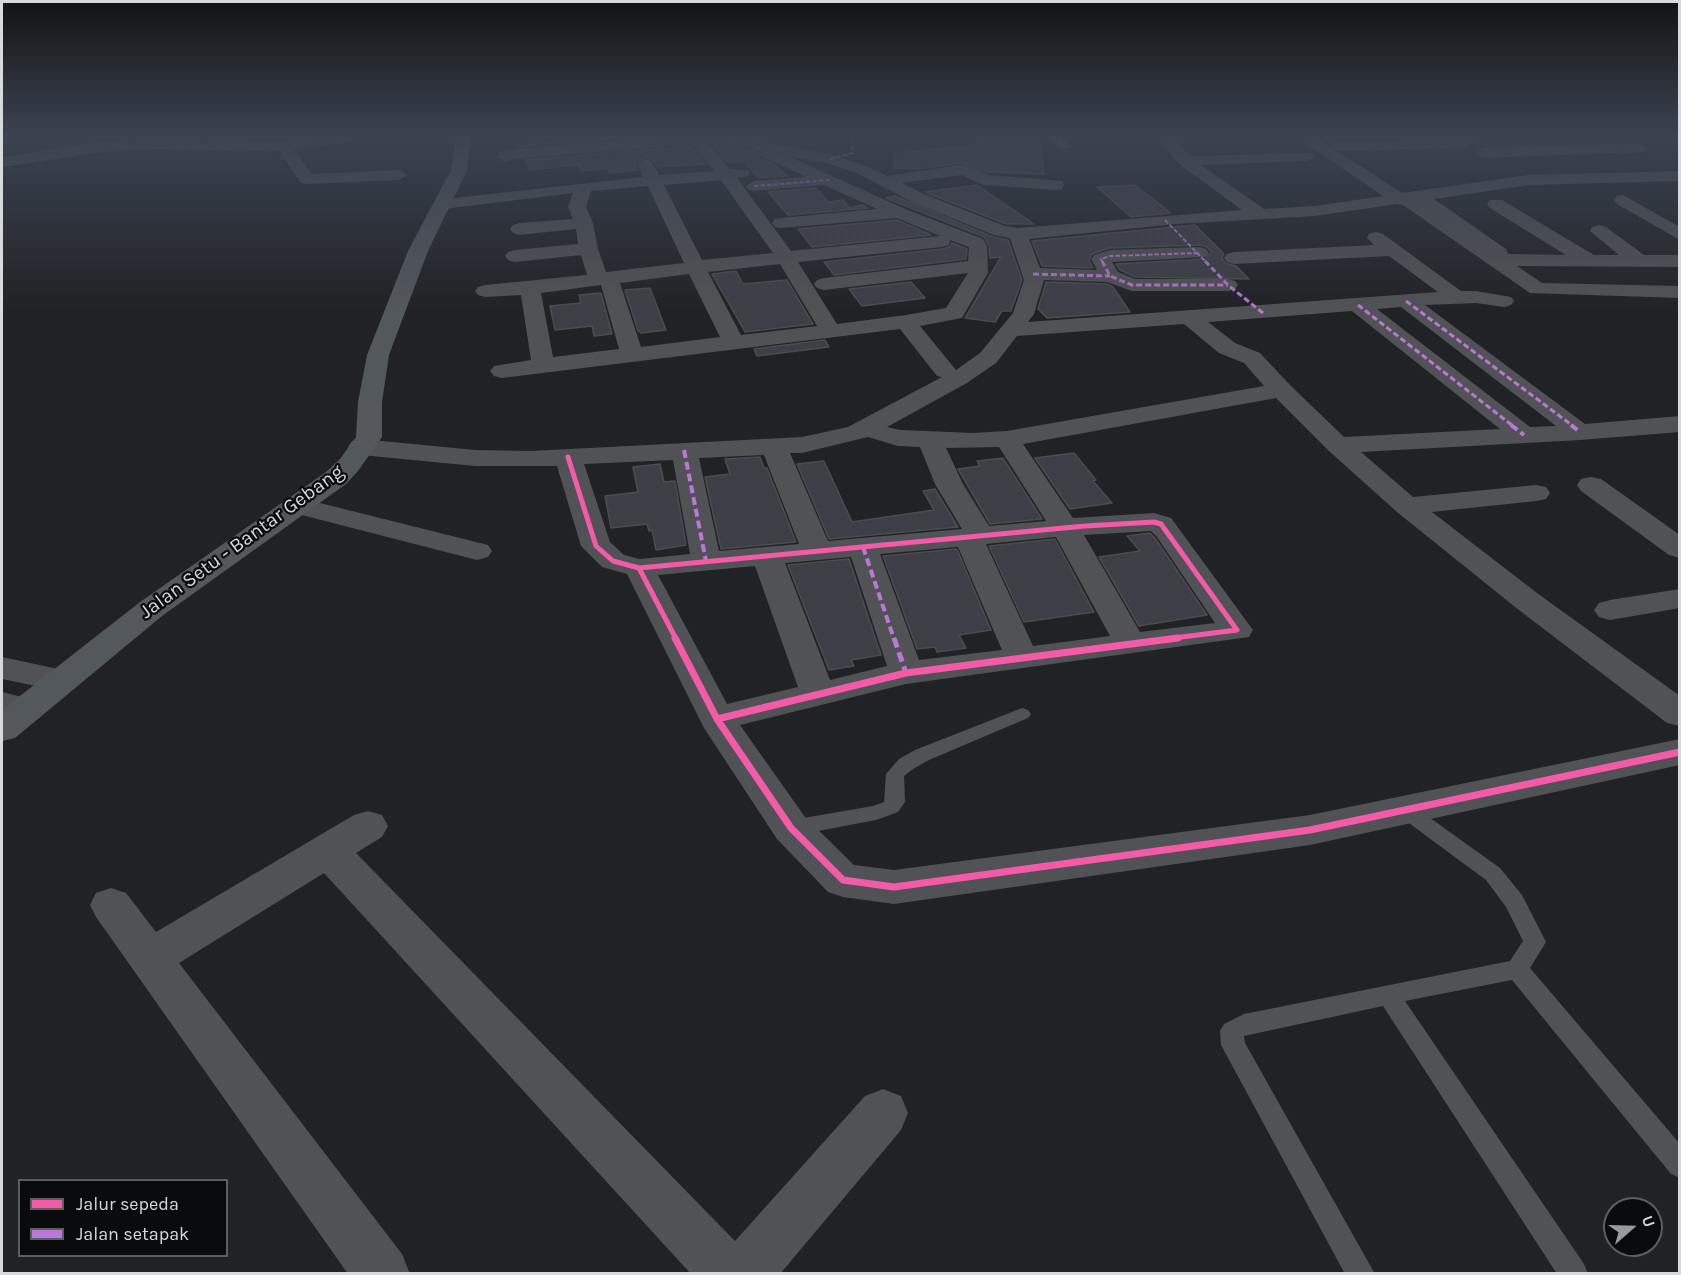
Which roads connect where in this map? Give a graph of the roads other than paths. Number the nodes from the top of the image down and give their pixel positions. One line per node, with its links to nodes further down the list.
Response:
1 (447, 196): 13 (main road, Jalan Setu - Bantar Gebang)
2 (527, 196): 13 (street)
3 (581, 196): 20 (street)
4 (660, 196): 37 (street)
5 (754, 196): 29 (street)
6 (757, 196): 21 (street)
7 (863, 196): 17 (street)
8 (916, 196): 25 (street)
9 (1234, 196): 18 (street)
10 (1403, 196): 12 (street)
11 (1431, 196): 12 (street)
12 (1409, 199): 15 (street); 33 (street)
13 (443, 204): 76 (main road, Jalan Setu - Bantar Gebang)
14 (1496, 204): 34 (street)
15 (1335, 209): 18 (street); 28 (street)
16 (1669, 209): 26 (street)
17 (899, 213): 21 (street); 24 (street)
18 (1261, 214): 19 (street)
19 (1165, 220): 25 (street); 30 (street)
20 (584, 223): 22 (street); 27 (street)
21 (781, 224): 29 (street)
22 (519, 229)
23 (1599, 231): 35 (street)
24 (934, 232): 29 (street); 38 (street)
25 (1018, 234): 40 (street)
26 (1680, 235)
27 (588, 249): 31 (street); 41 (street)
28 (1393, 250): 32 (street); 43 (street)
29 (792, 253): 37 (street); 44 (street); 61 (street)
30 (1199, 253): 42 (street); 45 (street)
31 (515, 256)
32 (1234, 258)
33 (1496, 260): 34 (street); 50 (street)
34 (1590, 260): 35 (street)
35 (1640, 261): 36 (street)
36 (1680, 261)
37 (695, 263): 41 (street); 62 (street)
38 (974, 270): 39 (street); 56 (street)
39 (909, 274): 44 (street); 56 (street)
40 (1034, 274): 42 (street); 60 (street)
41 (602, 276): 46 (street); 63 (street)
42 (1110, 276): 45 (street)
43 (1433, 279): 48 (street); 49 (street)
44 (824, 284): 59 (street)
45 (1228, 285): 55 (street)
46 (530, 288): 47 (street); 64 (street)
47 (485, 291)
48 (1402, 291): 52 (street); 53 (street); 70 (street)
49 (1451, 292)
50 (1653, 292): 51 (street); 54 (street)
51 (1680, 292)
52 (1504, 301)
53 (1358, 304): 55 (street); 71 (street)
54 (1680, 308)
55 (1263, 313): 57 (street)
56 (941, 317): 58 (street)
57 (1189, 318): 60 (street); 67 (street)
58 (906, 322): 59 (street); 66 (street)
59 (853, 328): 61 (street)
60 (1010, 330): 69 (street)
61 (831, 331): 62 (street)
62 (733, 342): 63 (street)
63 (632, 355): 64 (street)
64 (543, 365): 65 (street)
65 (502, 371)
66 (945, 371)
67 (1281, 390): 72 (street); 74 (street)
68 (1680, 424): 70 (street)
69 (868, 429): 73 (street); 75 (street)
70 (1580, 432): 71 (street)
71 (1524, 435): 74 (street)
72 (1007, 439): 73 (street); 83 (street)
73 (930, 440): 84 (street)
74 (1338, 445): 82 (street)
75 (774, 446): 77 (street); 88 (street)
76 (361, 447): 78 (street); 81 (main road, Jalan Setu - Bantar Gebang)
77 (684, 450): 78 (street); 90 (street)
78 (568, 457): 91 (street)
79 (1591, 485): 86 (street)
80 (1536, 493): 82 (street)
81 (296, 505): 87 (street); 98 (main road, Jalan Setu - Bantar Gebang)
82 (1407, 506): 102 (street)
83 (1065, 528): 84 (street); 94 (street); 94 (street)
84 (975, 537): 85 (street); 95 (street)
85 (863, 547): 88 (street); 97 (street)
86 (1680, 549)
87 (477, 551)
88 (817, 551): 89 (street)
89 (767, 556): 90 (street); 99 (street)
90 (706, 561): 91 (street)
91 (639, 568): 103 (street)
92 (1680, 598): 93 (street)
93 (1610, 610)
94 (1130, 643): 95 (street)
95 (1022, 658): 97 (street)
96 (2, 668): 98 (street)
97 (906, 673): 99 (street)
98 (60, 680): 100 (main road, Jalan Setu - Bantar Gebang)
99 (818, 695): 103 (street)
100 (9, 714)
101 (1022, 714): 107 (lane)
102 (1680, 714)
103 (717, 719): 107 (street)
104 (1680, 752): 105 (street)
105 (1406, 810): 107 (street); 111 (lane)
106 (368, 826): 108 (street)
107 (791, 828)
108 (328, 850): 110 (street); 116 (street)
109 (111, 905): 110 (street)
110 (150, 958): 115 (street)
111 (1517, 969): 112 (lane); 114 (lane)
112 (1388, 995): 118 (lane); 119 (lane)
113 (884, 1113): 117 (street)
114 (1680, 1165)
115 (382, 1274)
116 (729, 1274)
117 (743, 1274)
118 (1361, 1274)
119 (1574, 1274)

